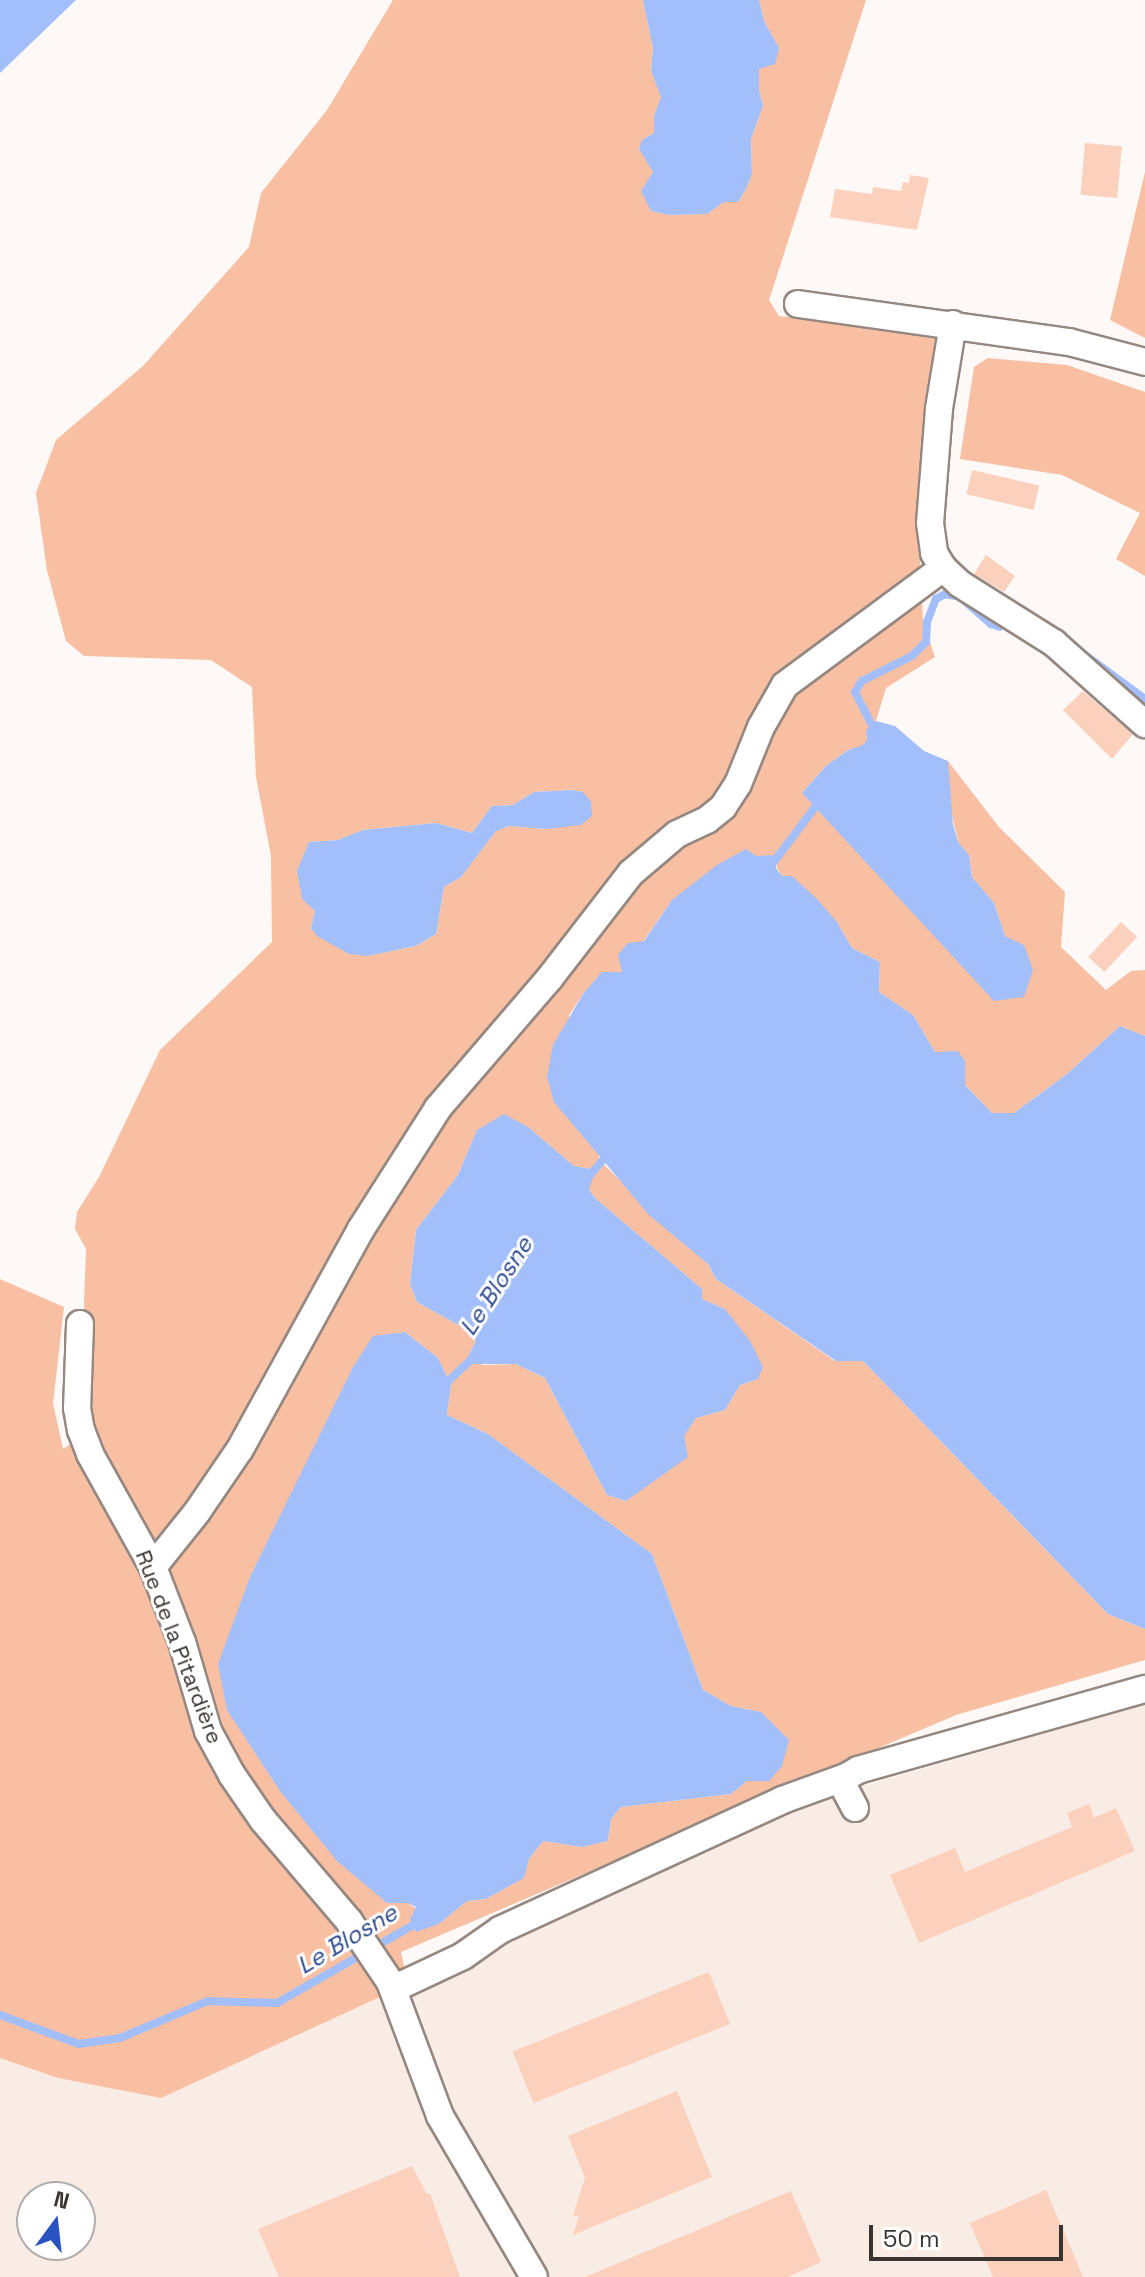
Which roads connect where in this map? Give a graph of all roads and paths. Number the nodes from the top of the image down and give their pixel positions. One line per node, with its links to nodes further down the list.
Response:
1 (798, 304): 2 (street)
2 (953, 324): 3 (street); 4 (street)
3 (1145, 362)
4 (943, 568): 5 (street); 7 (street)
5 (1145, 724)
6 (80, 1324): 7 (street, Rue de la Pitardière)
7 (153, 1567): 11 (street, Rue de la Pitardière)
8 (1145, 1689): 9 (street)
9 (846, 1777): 10 (street); 11 (street)
10 (855, 1808)
11 (392, 1985): 12 (street, Rue de la Pitardière)
12 (534, 2277)

